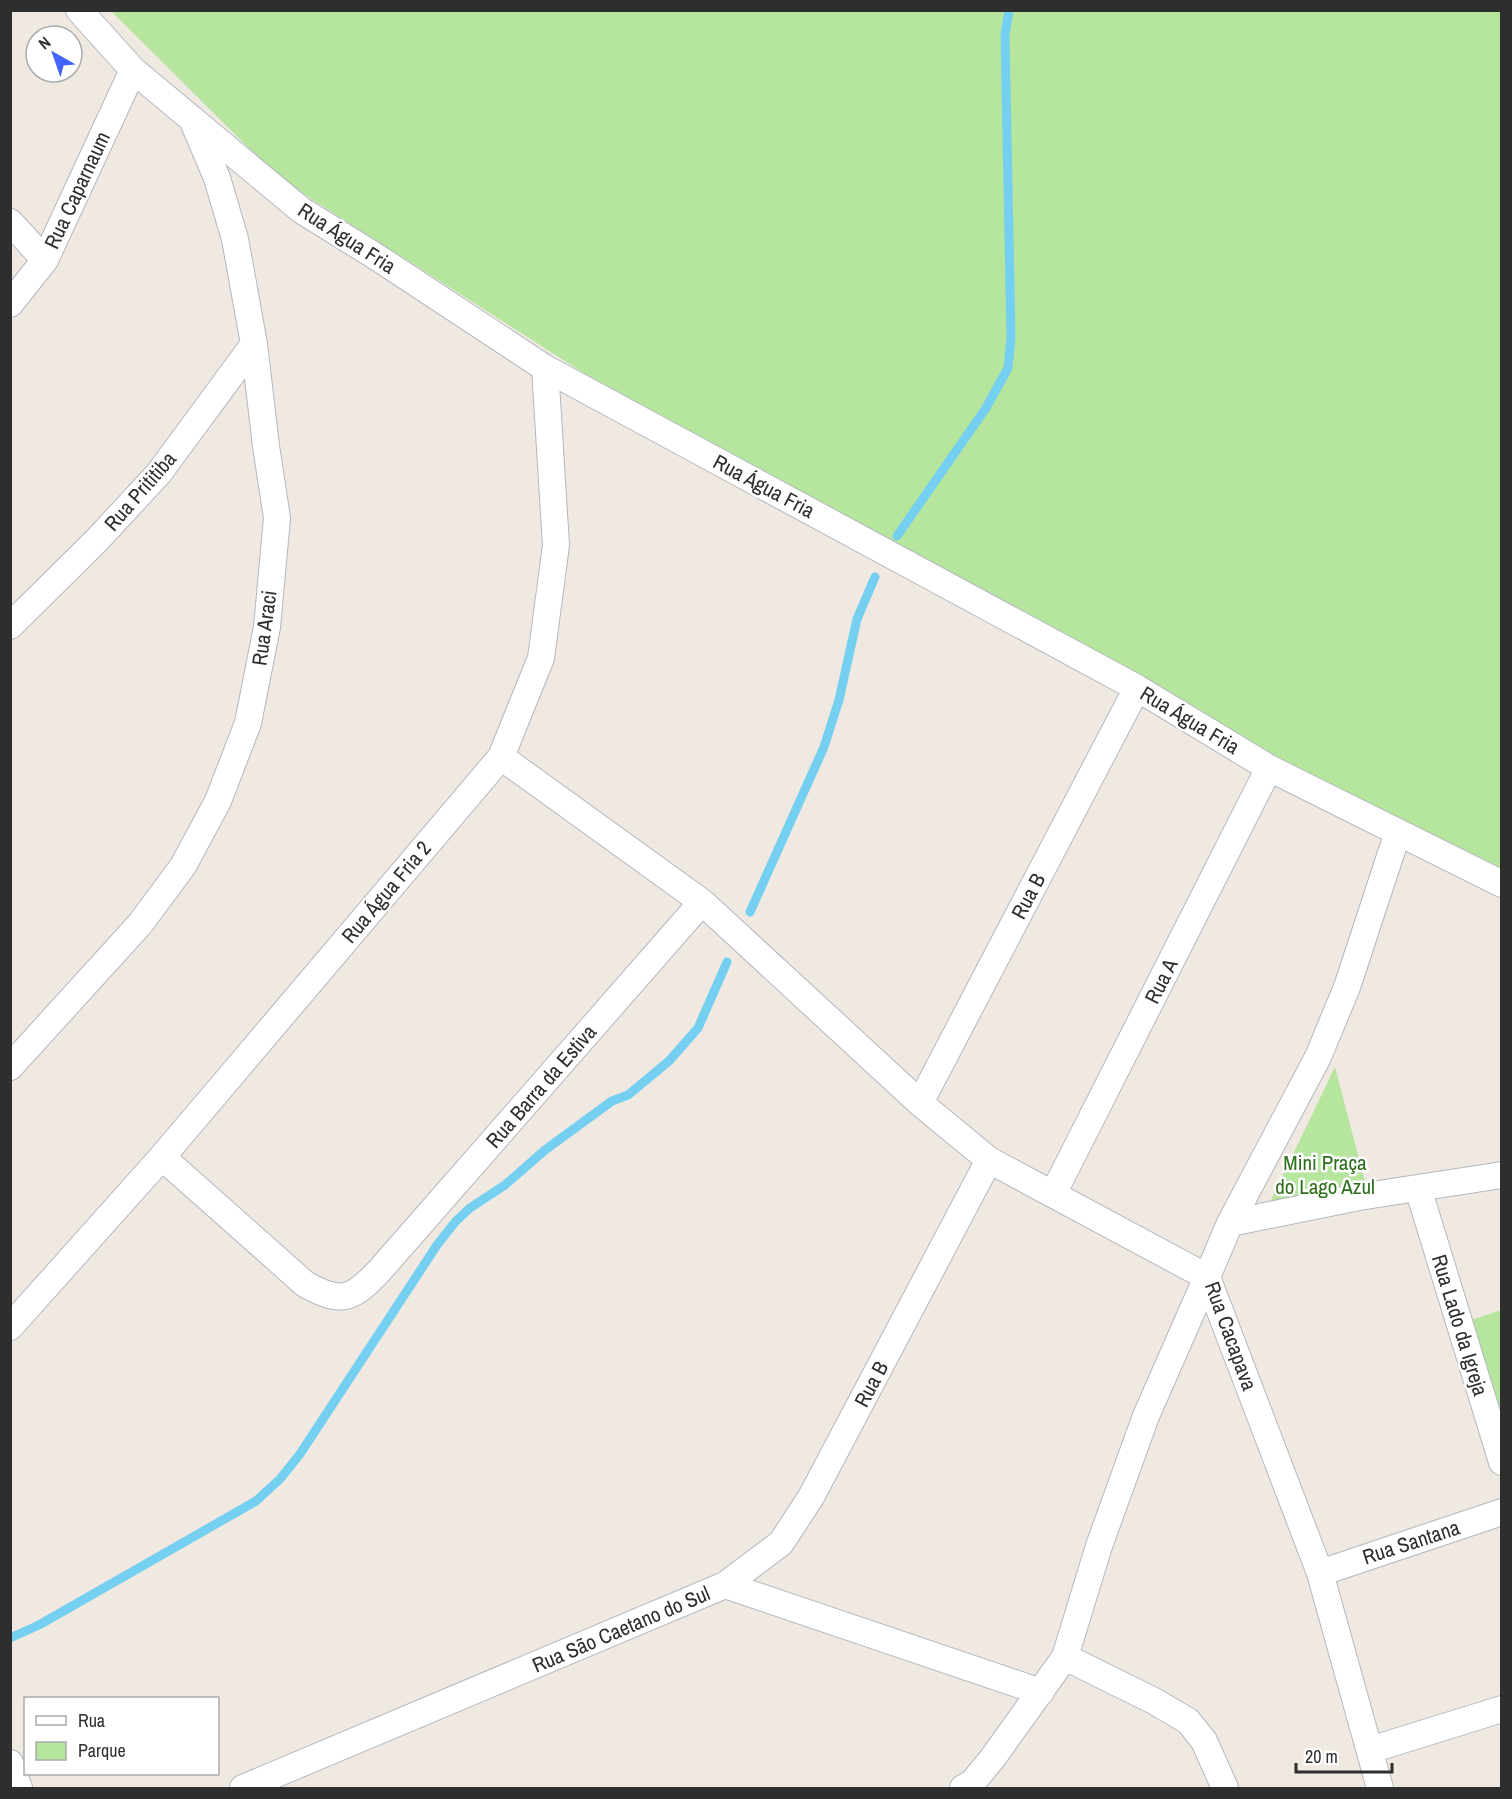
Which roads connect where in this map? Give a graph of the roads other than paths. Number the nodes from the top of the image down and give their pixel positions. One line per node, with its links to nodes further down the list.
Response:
1 (79, 10): 2 (street, Rua Água Fria)
2 (133, 70): 3 (street, Rua Água Fria); 5 (street, Rua Caparnaum)
3 (192, 120): 7 (street, Rua Araci); 8 (street, Rua Água Fria)
4 (10, 222): 5 (street)
5 (45, 260): 6 (street, Rua Caparnaum)
6 (10, 304)
7 (254, 344): 9 (street, Rua Prititiba); 16 (street, Rua Araci)
8 (545, 368): 10 (street, Rua Água Fria); 11 (street, Rua Água Fria 2)
9 (10, 626)
10 (1137, 688): 12 (street, Rua Água Fria); 17 (street, Rua B)
11 (501, 757): 15 (street); 18 (street, Rua Água Fria 2)
12 (1269, 768): 13 (street, Rua Água Fria); 22 (street, Rua A)
13 (1398, 832): 14 (street, Rua Água Fria); 23 (street, Rua Cacapava)
14 (1502, 884)
15 (702, 902): 17 (street); 18 (street, Rua Barra da Estiva)
16 (10, 1067)
17 (920, 1103): 19 (street)
18 (162, 1157): 25 (street, Rua Água Fria 2)
19 (989, 1160): 22 (street); 29 (street, Rua B)
20 (1502, 1175): 21 (street)
21 (1418, 1188): 23 (street); 26 (street, Rua Lado da Igreja)
22 (1053, 1194): 24 (street)
23 (1230, 1223): 24 (street, Rua Cacapava)
24 (1207, 1277): 28 (street, Rua Cacapava); 30 (street)
25 (10, 1327)
26 (1502, 1462)
27 (1502, 1512): 28 (street, Rua Santana)
28 (1320, 1573): 33 (street, Rua Cacapava)
29 (725, 1585): 31 (street, Rua São Caetano do Sul); 36 (street, Rua São Caetano do Sul)
30 (1065, 1657): 31 (street); 38 (street)
31 (1041, 1692): 37 (street)
32 (1502, 1709): 33 (street)
33 (1370, 1750): 39 (street, Rua Cacapava)
34 (10, 1763): 35 (street)
35 (21, 1788)
36 (243, 1788)
37 (963, 1788)
38 (1225, 1788)
39 (1380, 1788)

